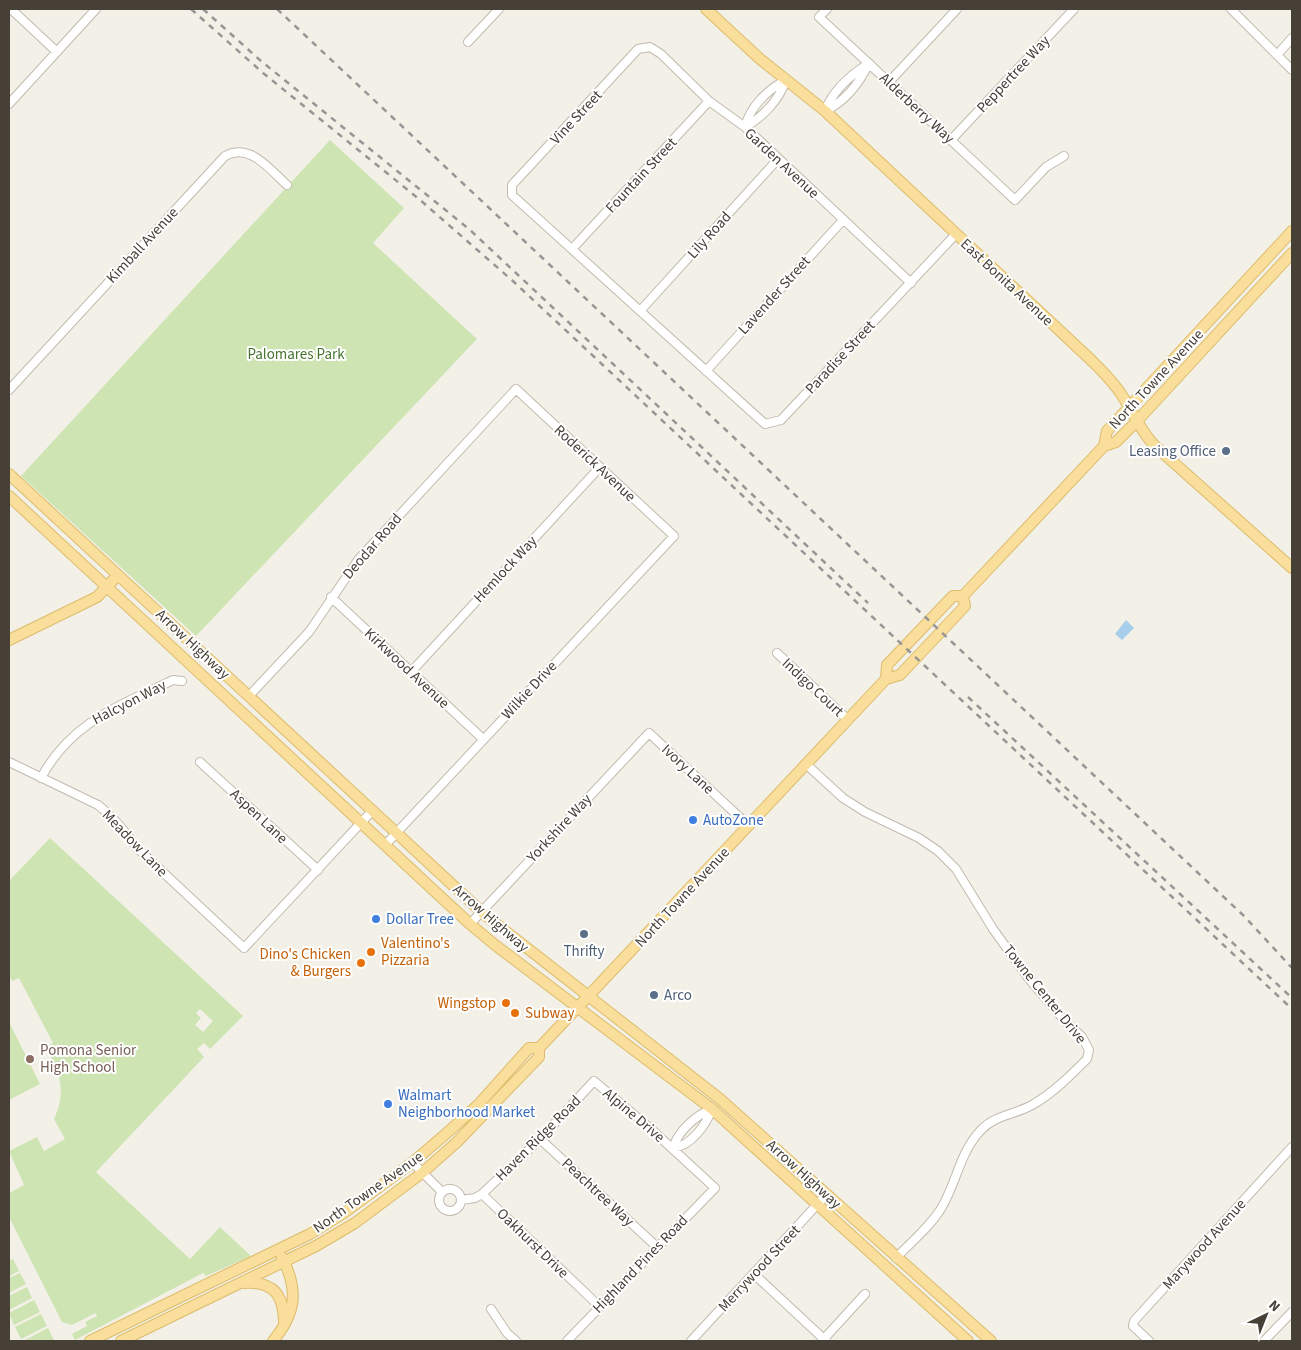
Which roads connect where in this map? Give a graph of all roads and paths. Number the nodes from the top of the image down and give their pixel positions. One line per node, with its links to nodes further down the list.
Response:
1 (11, 9): 12 (street)
2 (96, 9): 12 (street)
3 (499, 9): 10 (street)
4 (706, 9): 16 (main road, East Bonita Avenue)
5 (827, 9): 14 (street, Alderberry Way)
6 (957, 9): 17 (street)
7 (1074, 9): 22 (street, Peppertree Way)
8 (1231, 9): 13 (street)
9 (1292, 38): 13 (street)
10 (468, 42)
11 (650, 47): 18 (street, Garden Avenue); 29 (street, Vine Street)
12 (57, 52): 19 (street)
13 (1277, 54): 15 (street)
14 (869, 63): 17 (street, Alderberry Way); 20 (street)
15 (1292, 70)
16 (786, 80): 20 (main road, East Bonita Avenue); 21 (street)
17 (889, 82): 22 (street, Alderberry Way)
18 (709, 101): 21 (street, Garden Avenue); 29 (street, Fountain Street)
19 (9, 104)
20 (824, 111): 28 (main road, East Bonita Avenue)
21 (745, 128): 24 (street, Garden Avenue)
22 (951, 140): 23 (street, Alderberry Way)
23 (1064, 156)
24 (778, 159): 26 (street, Garden Avenue); 32 (street, Lily Road)
25 (287, 185): 35 (street, Kimball Avenue)
26 (843, 220): 31 (street, Garden Avenue); 33 (street, Lavender Street)
27 (1292, 232): 36 (main road, North Towne Avenue)
28 (956, 234): 31 (street, Paradise Street); 36 (main road, East Bonita Avenue)
29 (572, 249): 32 (street)
30 (1292, 253): 37 (main road, North Towne Avenue)
31 (910, 283): 33 (street, Paradise Street)
32 (640, 311): 33 (street)
33 (706, 370)
34 (516, 389): 39 (street, Roderick Avenue); 47 (street, Deodar Road)
35 (9, 390)
36 (1130, 407): 37 (main road, East Bonita Avenue); 38 (main road, North Towne Avenue)
37 (1137, 421): 38 (main road, North Towne Avenue); 43 (main road, East Bonita Avenue)
38 (1104, 446): 46 (main road, North Towne Avenue)
39 (600, 467): 42 (street, Roderick Avenue); 50 (street, Hemlock Way)
40 (9, 474): 44 (main road, Arrow Highway)
41 (9, 496): 45 (main road, Arrow Highway)
42 (674, 536): 57 (street, Wilkie Drive)
43 (1292, 568)
44 (118, 575): 45 (main road); 53 (main road, Arrow Highway)
45 (107, 587): 48 (main road); 54 (main road, Arrow Highway)
46 (963, 596): 51 (main road, North Towne Avenue); 51 (main road, North Towne Avenue)
47 (331, 597): 50 (street, Kirkwood Avenue); 53 (street, Deodar Road)
48 (9, 640)
49 (777, 653): 55 (street, Indigo Court)
50 (411, 672): 57 (street, Kirkwood Avenue)
51 (886, 679): 55 (main road, North Towne Avenue)
52 (182, 681): 61 (street, Halcyon Way)
53 (249, 696): 54 (main road, Deodar Road); 62 (main road, Arrow Highway)
54 (237, 709): 63 (main road, Arrow Highway)
55 (848, 720): 60 (main road, North Towne Avenue)
56 (649, 733): 64 (street, Ivory Lane); 68 (street, Yorkshire Way)
57 (483, 739): 65 (street, Wilkie Drive)
58 (9, 762): 61 (street, Meadow Lane)
59 (200, 762): 67 (street, Aspen Lane)
60 (807, 765): 64 (main road, North Towne Avenue); 88 (street, Towne Center Drive)
61 (41, 778): 67 (street, Meadow Lane)
62 (373, 810): 63 (street); 65 (main road, Arrow Highway)
63 (362, 822): 66 (main road, Arrow Highway); 67 (street)
64 (749, 826): 70 (main road, North Towne Avenue)
65 (396, 833): 66 (street, Wilkie Drive); 68 (main road, Arrow Highway)
66 (386, 844): 69 (main road, Arrow Highway)
67 (318, 870)
68 (481, 911): 69 (street, Yorkshire Way); 70 (main road, Arrow Highway)
69 (470, 924): 71 (main road, Arrow Highway)
70 (589, 995): 71 (main road, North Towne Avenue); 83 (main road, Arrow Highway)
71 (578, 1007): 72 (main road, North Towne Avenue); 74 (main road, Arrow Highway)
72 (538, 1048): 78 (main road, North Towne Avenue); 79 (main road, North Towne Avenue)
73 (594, 1081): 75 (street, Haven Ridge Road); 77 (street, Alpine Drive)
74 (712, 1109): 77 (street, Alpine Drive); 85 (main road, Arrow Highway)
75 (540, 1139): 82 (street, Haven Ridge Road); 86 (street, Peachtree Way)
76 (1292, 1147): 106 (street, Marywood Avenue)
77 (673, 1148): 80 (street, Alpine Drive)
78 (412, 1163): 79 (street); 87 (main road, North Towne Avenue)
79 (422, 1173): 81 (street); 89 (main road, North Towne Avenue)
80 (715, 1188): 86 (street, Highland Pines Road)
81 (442, 1192): 84 (street); 84 (street)
82 (482, 1194): 84 (street); 93 (street, Oakhurst Drive)
83 (827, 1194): 85 (street, Merrywood Street); 88 (main road, Arrow Highway)
84 (461, 1200)
85 (817, 1205): 90 (street, Merrywood Street); 104 (main road, Arrow Highway)
86 (656, 1246): 93 (street, Highland Pines Road)
87 (278, 1250): 89 (main road); 97 (main road, North Towne Avenue)
88 (896, 1258): 105 (main road, Arrow Highway)
89 (284, 1262): 91 (main road, North Towne Avenue); 96 (main road)
90 (754, 1274): 102 (street, Merrywood Street); 103 (street)
91 (241, 1283): 96 (main road); 98 (main road, North Towne Avenue)
92 (865, 1294): 103 (street)
93 (599, 1306): 101 (street, Highland Pines Road)
94 (491, 1309): 100 (street)
95 (1292, 1312): 107 (street)
96 (284, 1327): 99 (main road)
97 (90, 1341)
98 (121, 1341)
99 (273, 1341)
100 (516, 1341)
101 (567, 1341)
102 (691, 1341)
103 (824, 1341)
104 (968, 1341)
105 (991, 1341)
106 (1150, 1341)
107 (1264, 1341)

